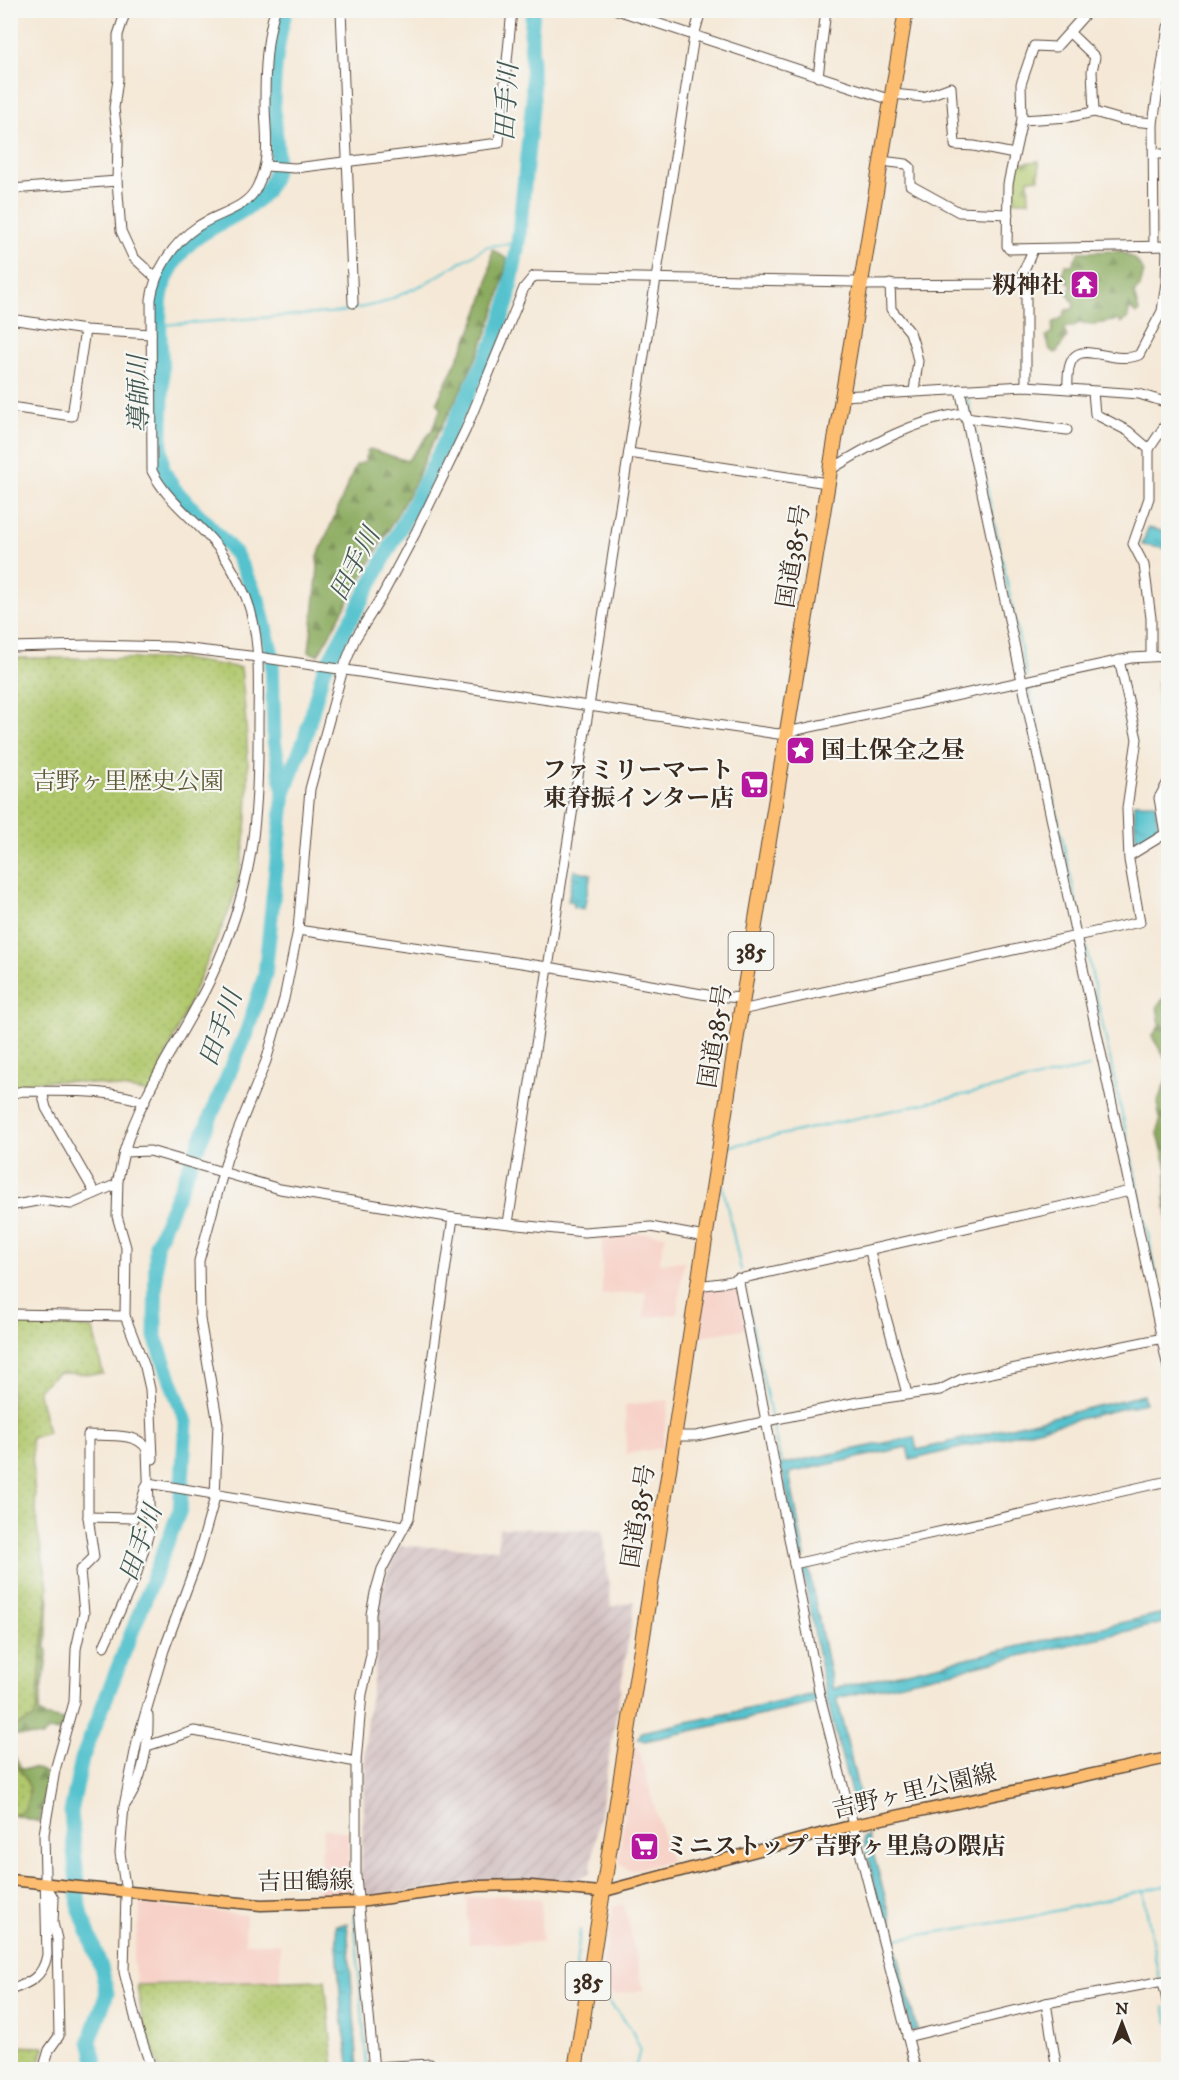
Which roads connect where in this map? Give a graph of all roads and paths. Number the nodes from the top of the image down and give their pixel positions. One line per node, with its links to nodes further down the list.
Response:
1 (126, 10): 24 (street)
2 (275, 10): 23 (street)
3 (341, 10): 21 (street)
4 (512, 10): 21 (street)
5 (617, 10): 12 (street)
6 (700, 10): 12 (street)
7 (826, 10): 13 (street)
8 (906, 10): 14 (highway, 国道385号 / 385)
9 (1089, 10): 11 (street)
10 (1168, 27): 17 (street)
11 (1071, 34): 15 (street); 16 (street)
12 (694, 36): 13 (street); 32 (street)
13 (818, 77): 14 (street)
14 (892, 97): 19 (street); 22 (highway, 国道385号 / 385)
15 (1094, 112): 16 (street); 17 (street)
16 (1022, 120): 19 (street)
17 (1153, 123): 18 (street)
18 (1154, 153): 20 (street); 28 (street)
19 (1014, 154): 27 (street)
20 (1168, 155)
21 (347, 161): 23 (street); 36 (street)
22 (881, 161): 27 (street); 35 (highway, 国道385号 / 385)
23 (266, 166): 31 (street)
24 (117, 181): 25 (street); 31 (street)
25 (11, 189): 26 (street)
26 (10, 201)
27 (1008, 214): 30 (street)
28 (1154, 246): 29 (street); 30 (street)
29 (1168, 246): 41 (street)
30 (1033, 250): 33 (street)
31 (155, 277): 39 (street)
32 (656, 279): 35 (street); 52 (street); 59 (street)
33 (1020, 279): 34 (street); 40 (street)
34 (890, 284): 35 (street); 43 (street)
35 (861, 285): 45 (highway, 国道385号 / 385)
36 (352, 303)
37 (10, 319): 38 (street)
38 (85, 330): 39 (street); 47 (street)
39 (151, 334): 57 (street)
40 (1026, 386): 41 (street); 42 (street)
41 (1068, 388): 44 (street)
42 (960, 389): 43 (street); 48 (street)
43 (914, 391): 45 (street)
44 (1093, 392): 46 (street); 51 (street)
45 (842, 396): 53 (highway, 国道385号 / 385)
46 (1168, 403)
47 (10, 407)
48 (965, 415): 50 (street); 53 (street); 60 (street)
49 (1168, 422): 51 (street)
50 (1067, 430)
51 (1149, 449): 55 (street)
52 (629, 453): 53 (street); 61 (street)
53 (829, 476): 62 (highway, 国道385号 / 385)
54 (10, 647): 57 (street)
55 (1151, 655): 56 (street); 58 (street)
56 (1168, 656)
57 (258, 657): 59 (street); 72 (street)
58 (1119, 660): 60 (street); 65 (street)
59 (343, 669): 61 (street); 66 (street)
60 (1021, 681): 62 (street); 67 (street)
61 (589, 707): 62 (street); 68 (street)
62 (787, 732): 69 (highway, 国道385号 / 385)
63 (1168, 782): 64 (street)
64 (1167, 833): 65 (street)
65 (1129, 856): 67 (street)
66 (298, 930): 68 (street); 74 (street)
67 (1076, 937): 69 (street); 76 (street)
68 (548, 967): 69 (street); 80 (street)
69 (742, 1004): 81 (highway, 国道385号 / 385)
70 (42, 1091): 71 (street); 72 (street); 77 (street)
71 (10, 1094)
72 (145, 1102): 73 (street)
73 (124, 1152): 74 (street); 75 (street)
74 (224, 1175): 79 (street); 96 (street)
75 (118, 1179): 77 (street); 86 (street)
76 (1130, 1191): 82 (street); 87 (street)
77 (95, 1193): 78 (street)
78 (10, 1206)
79 (453, 1218): 80 (street); 98 (street)
80 (508, 1223): 81 (street)
81 (706, 1234): 84 (highway, 国道385号 / 385)
82 (870, 1250): 83 (street); 89 (street)
83 (738, 1278): 84 (street); 90 (street)
84 (697, 1286): 91 (highway, 国道385号 / 385)
85 (10, 1314): 86 (street)
86 (125, 1317): 95 (street)
87 (1165, 1338): 88 (street); 89 (street)
88 (1168, 1368)
89 (907, 1394): 90 (street)
90 (766, 1421): 91 (street); 99 (street)
91 (673, 1436): 110 (highway, 国道385号 / 385)
92 (87, 1471): 93 (street); 95 (street); 97 (street)
93 (75, 1472)
94 (1168, 1481): 99 (street)
95 (148, 1484): 96 (street); 97 (street); 100 (street)
96 (215, 1497): 98 (street); 101 (street)
97 (88, 1517): 108 (street)
98 (404, 1526): 104 (street)
99 (795, 1564): 106 (street)
100 (104, 1646)
101 (148, 1704): 102 (street); 105 (street)
102 (147, 1746): 104 (street); 105 (street)
103 (1168, 1758): 106 (main road, 吉野ヶ里公園線)
104 (356, 1762): 111 (street)
105 (124, 1806): 109 (street)
106 (854, 1825): 110 (main road, 吉野ヶ里公園線); 115 (street)
107 (10, 1880): 108 (main road, 吉田鶴線)
108 (45, 1885): 109 (main road, 吉田鶴線); 112 (street); 117 (street)
109 (126, 1892): 111 (main road, 吉田鶴線); 118 (street)
110 (601, 1892): 111 (main road, 吉田鶴線); 120 (highway, 385)
111 (359, 1902): 116 (street)
112 (10, 1990)
113 (1046, 2003): 114 (street); 115 (street); 122 (street)
114 (1168, 2007)
115 (907, 2037): 121 (street)
116 (374, 2068): 119 (street)
117 (43, 2070)
118 (152, 2070)
119 (430, 2070)
120 (574, 2070)
121 (916, 2070)
122 (1057, 2070)

